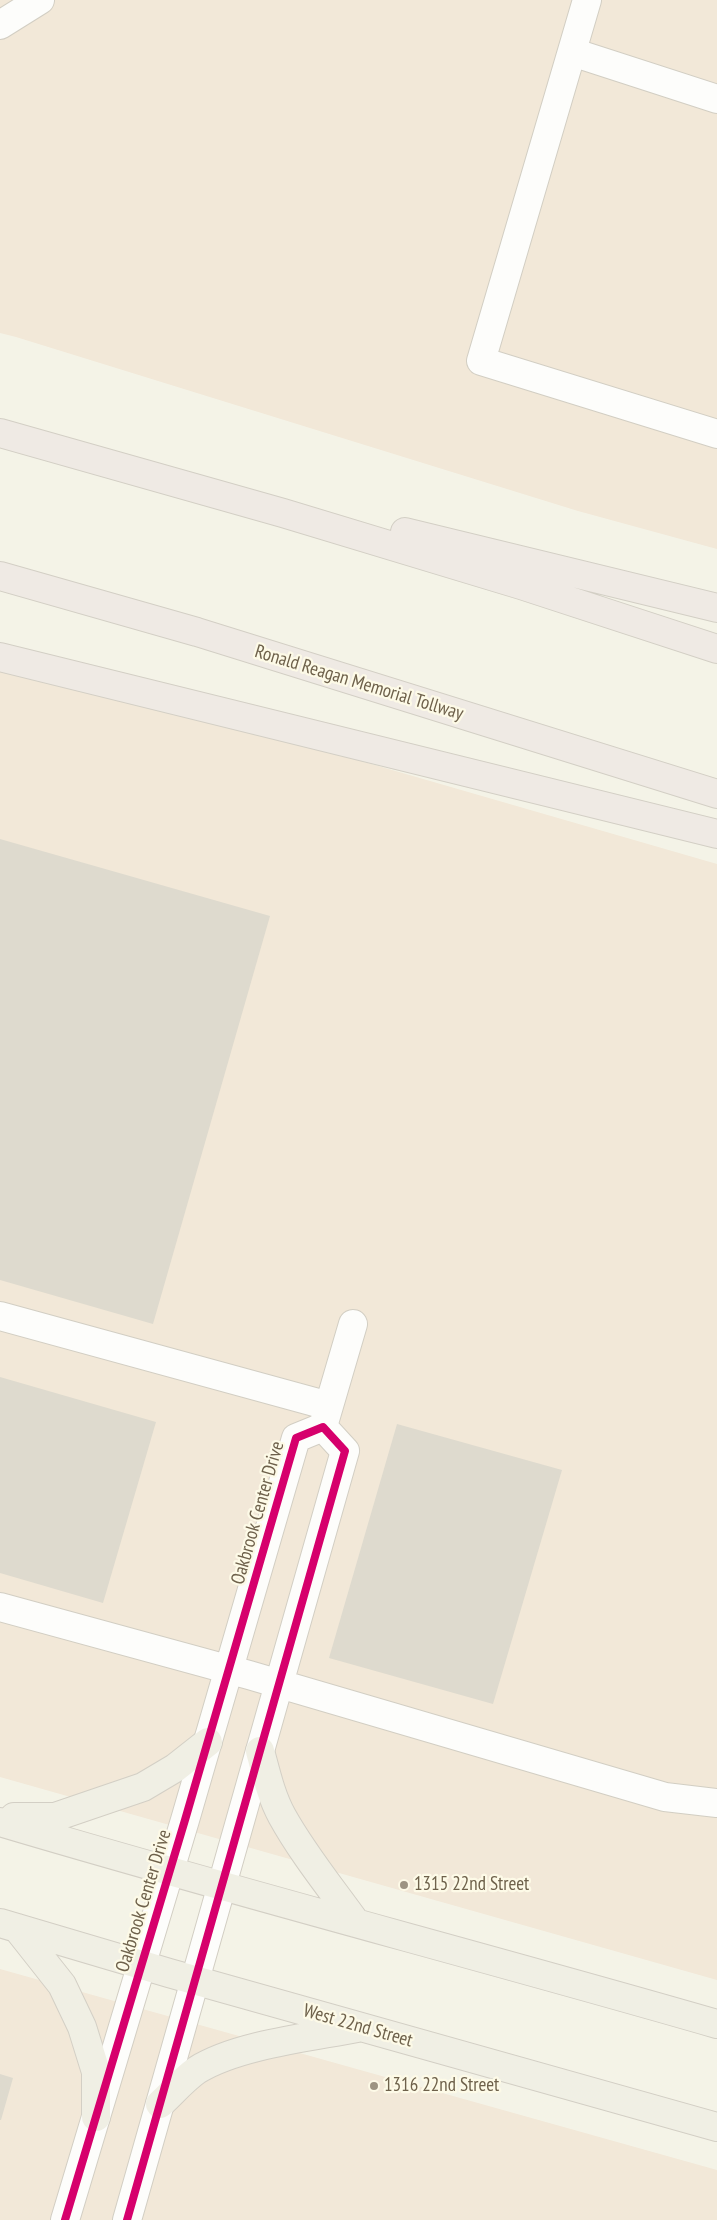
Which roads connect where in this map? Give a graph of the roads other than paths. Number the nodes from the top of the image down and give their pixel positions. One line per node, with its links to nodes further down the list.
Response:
1 (40, 0): 3 (street)
2 (587, 0): 4 (street)
3 (0, 25)
4 (572, 52): 5 (street); 7 (street)
5 (717, 99)
6 (0, 433): 8 (highway)
7 (717, 434)
8 (39, 443): 10 (highway); 11 (highway)
9 (0, 576): 13 (highway, Ronald Reagan Memorial Tollway)
10 (717, 608)
11 (717, 649)
12 (0, 657): 14 (highway)
13 (717, 794)
14 (717, 834)
15 (0, 1316): 17 (street)
16 (352, 1324): 17 (street)
17 (326, 1416): 19 (street, Oakbrook Center Drive); 20 (street)
18 (0, 1607): 19 (street)
19 (229, 1670): 20 (street); 21 (street, Oakbrook Center Drive)
20 (280, 1684): 22 (street); 23 (street)
21 (208, 1742): 24 (main road); 26 (street, Oakbrook Center Drive)
22 (260, 1751): 27 (street); 28 (main road)
23 (717, 1803)
24 (0, 1818)
25 (0, 1822): 26 (main road)
26 (170, 1872): 27 (main road); 30 (street, Oakbrook Center Drive)
27 (222, 1887): 28 (main road); 31 (street)
28 (356, 1923): 32 (main road)
29 (9, 1925): 30 (main road, West 22nd Street); 35 (main road)
30 (142, 1965): 31 (main road, West 22nd Street); 35 (street, Oakbrook Center Drive)
31 (195, 1980): 33 (main road, West 22nd Street); 34 (street)
32 (717, 2024)
33 (362, 2027): 34 (main road); 36 (main road, West 22nd Street)
34 (160, 2104): 38 (street)
35 (96, 2117): 37 (street, Oakbrook Center Drive)
36 (717, 2127)
37 (66, 2220)
38 (127, 2220)

